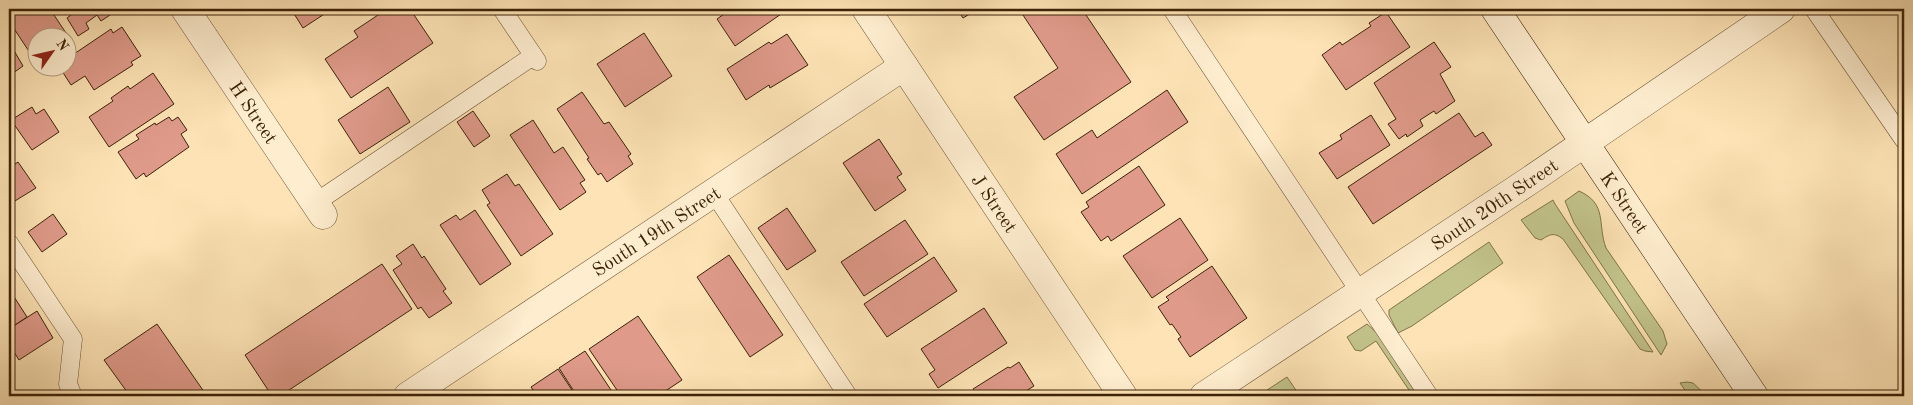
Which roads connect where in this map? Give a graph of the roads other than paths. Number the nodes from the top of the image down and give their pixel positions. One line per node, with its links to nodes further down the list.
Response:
1 (185, 9): 12 (street, H Street)
2 (502, 9): 12 (lane)
3 (866, 9): 8 (street, J Street)
4 (1172, 9): 14 (lane)
5 (1495, 9): 10 (street, K Street)
6 (1781, 9): 10 (street, South 20th Street)
7 (1814, 9): 9 (lane)
8 (904, 66): 11 (street, South 19th Street); 18 (street, J Street)
9 (1904, 140)
10 (1585, 143): 14 (street, South 20th Street); 21 (street, K Street)
11 (714, 193): 16 (street, South 19th Street); 17 (lane)
12 (319, 209)
13 (9, 243): 15 (lane)
14 (1360, 293): 19 (street, South 20th Street); 20 (lane)
15 (74, 396)
16 (408, 396)
17 (846, 396)
18 (1123, 396)
19 (1204, 396)
20 (1429, 396)
21 (1754, 396)

